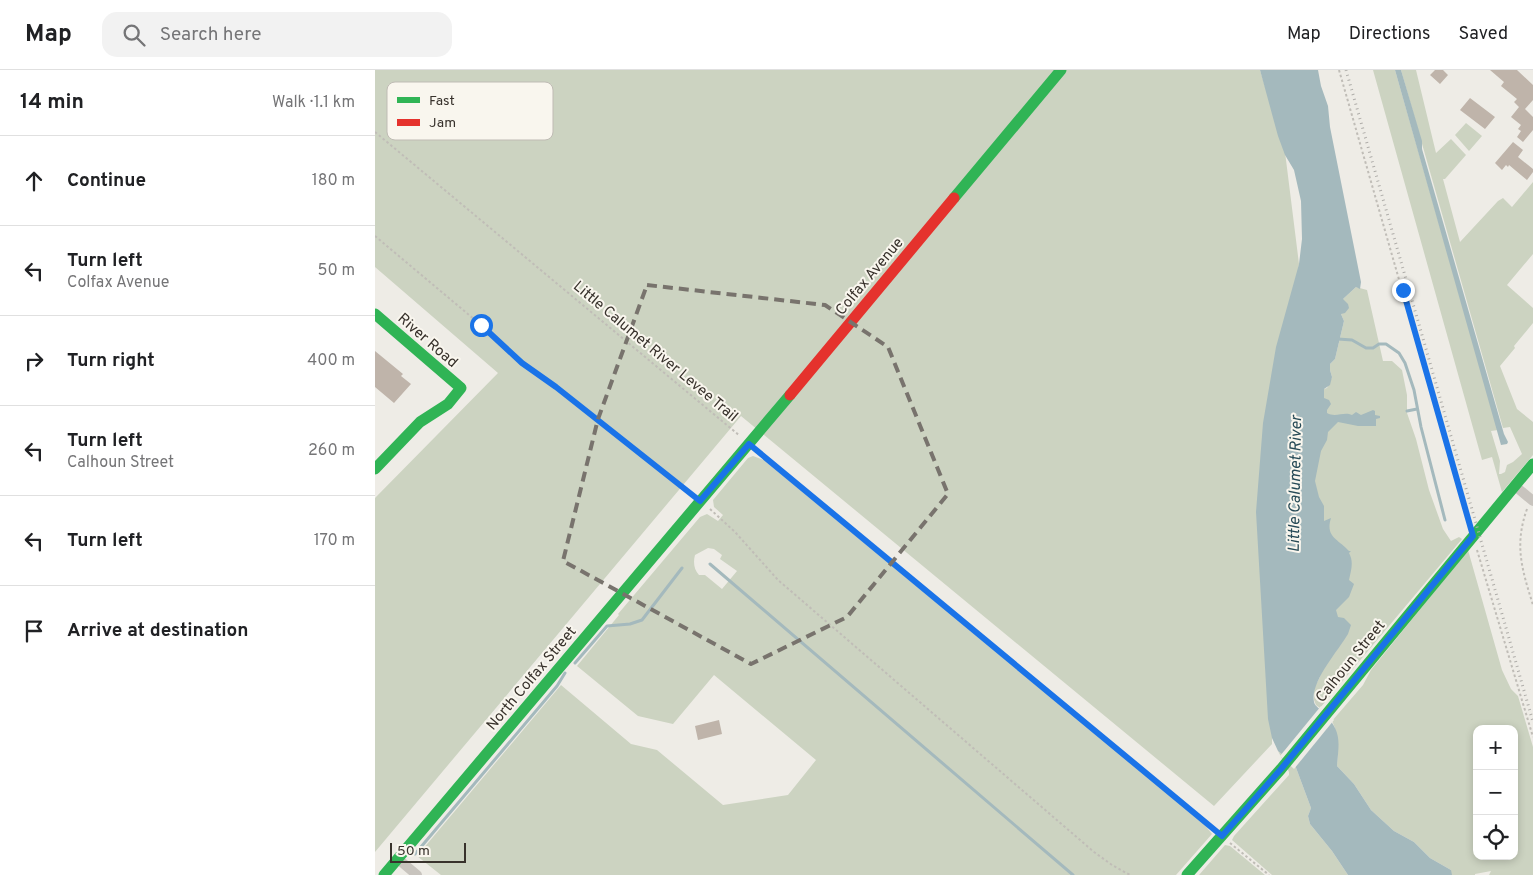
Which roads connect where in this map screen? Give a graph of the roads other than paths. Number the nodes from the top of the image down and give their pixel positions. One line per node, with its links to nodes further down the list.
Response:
1 (1061, 70): 6 (street, Colfax Avenue)
2 (375, 314): 4 (street, River Road)
3 (1533, 464): 5 (street, Calhoun Street)
4 (375, 469)
5 (1515, 486): 7 (street); 11 (street, Calhoun Street)
6 (700, 501): 8 (street, North Colfax Street)
7 (1532, 501)
8 (398, 859): 9 (street, North Colfax Street); 10 (street)
9 (384, 875)
10 (417, 875)
11 (1187, 875)

